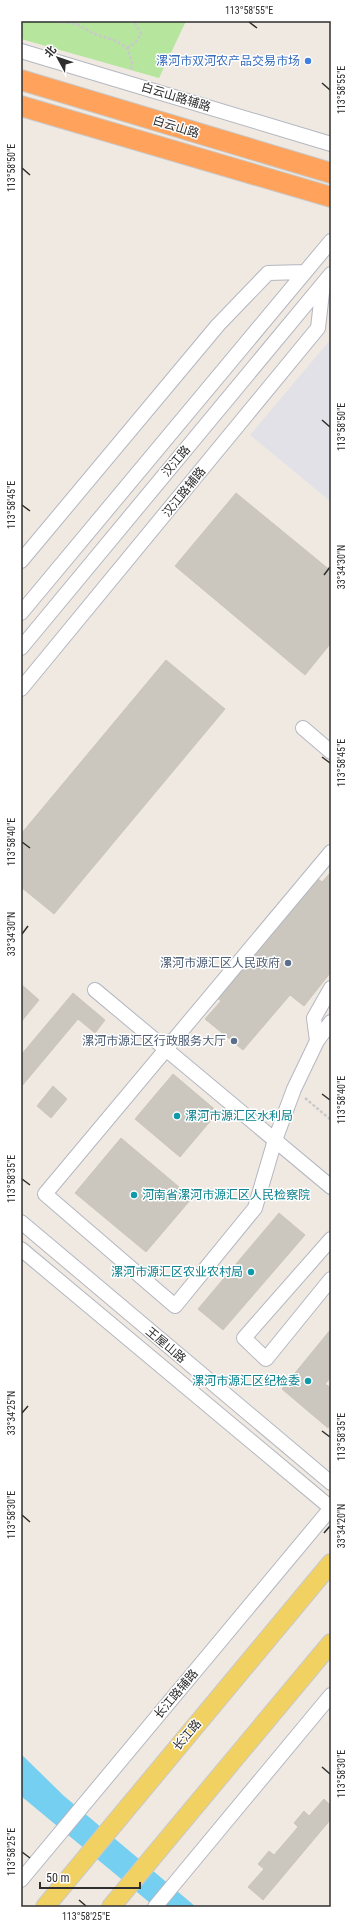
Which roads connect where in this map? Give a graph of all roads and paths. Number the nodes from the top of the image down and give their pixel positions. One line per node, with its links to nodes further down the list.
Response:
1 (52, 21): 3 (path)
2 (134, 21): 3 (path)
3 (127, 48): 6 (path)
4 (21, 51): 6 (street, 白云山路辅路)
5 (21, 80): 9 (highway, 白云山路)
6 (131, 84): 8 (street, 白云山路辅路)
7 (21, 106): 10 (highway, 白云山路)
8 (331, 144)
9 (331, 173)
10 (331, 197)
11 (331, 241): 12 (street, 汉江路)
12 (304, 272): 14 (street); 15 (street, 汉江路)
13 (327, 279): 16 (street, 汉江路); 17 (street, 汉江路辅路)
14 (21, 561)
15 (21, 613)
16 (21, 648)
17 (21, 690)
18 (303, 728): 19 (street)
19 (331, 752)
20 (331, 852): 25 (street)
21 (331, 988): 24 (street)
22 (95, 990): 25 (street)
23 (331, 1022): 24 (street)
24 (317, 1041): 26 (street)
25 (166, 1049): 28 (street); 28 (street)
26 (294, 1089): 27 (path); 28 (street)
27 (331, 1120)
28 (275, 1140): 29 (street)
29 (331, 1187)
30 (21, 1222): 34 (street, 王屋山路)
31 (330, 1243): 33 (street)
32 (21, 1249): 35 (street, 王屋山路)
33 (331, 1279)
34 (331, 1483)
35 (331, 1508): 39 (street, 长江路辅路)
36 (331, 1563): 40 (main road, 长江路)
37 (331, 1643): 41 (main road)
38 (331, 1695): 42 (street)
39 (21, 1880)
40 (45, 1907)
41 (111, 1907)
42 (155, 1907)

